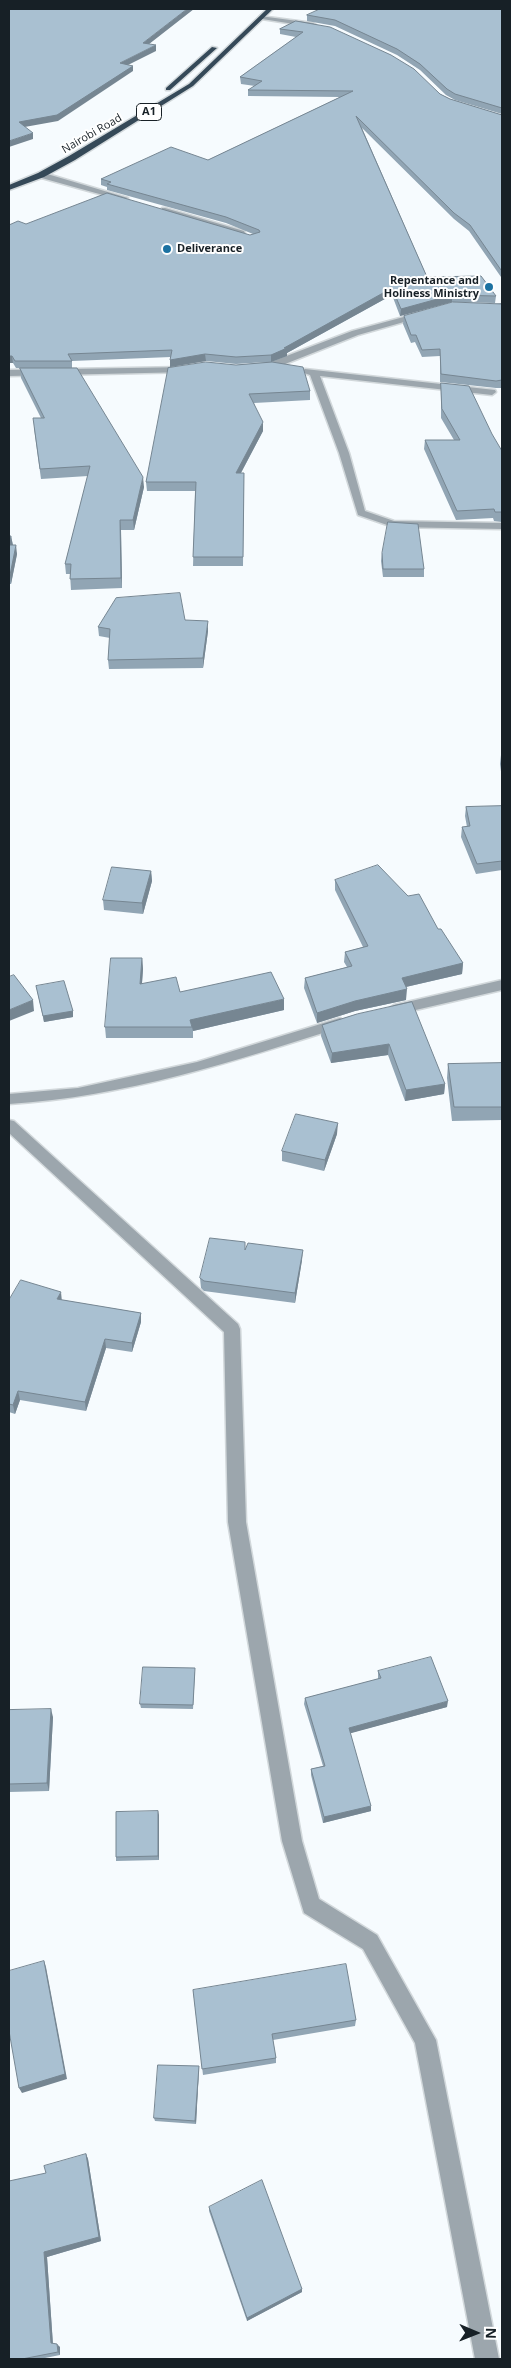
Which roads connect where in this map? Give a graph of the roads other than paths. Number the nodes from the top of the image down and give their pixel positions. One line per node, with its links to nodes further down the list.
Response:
1 (270, 9): 2 (highway, Nairobi Road / A1)
2 (262, 17): 3 (street); 9 (highway, Nairobi Road / A1)
3 (318, 26)
4 (221, 42): 5 (highway, A1)
5 (161, 93)
6 (146, 103): 7 (highway, Nairobi Road / A1)
7 (58, 156)
8 (34, 169): 10 (highway)
9 (41, 175): 11 (highway, Nairobi Road / A1); 12 (street)
10 (9, 181)
11 (9, 188)
12 (130, 200)
13 (156, 208): 14 (street)
14 (246, 235)
15 (431, 311): 16 (street)
16 (272, 366): 18 (street); 20 (street)
17 (195, 368): 19 (street)
18 (249, 368)
19 (9, 373)
20 (314, 373): 21 (street); 22 (street)
21 (492, 392)
22 (502, 526)
23 (502, 985): 24 (street)
24 (382, 1012)
25 (354, 1018): 26 (street)
26 (9, 1099)
27 (9, 1125): 28 (street)
28 (488, 2359)

